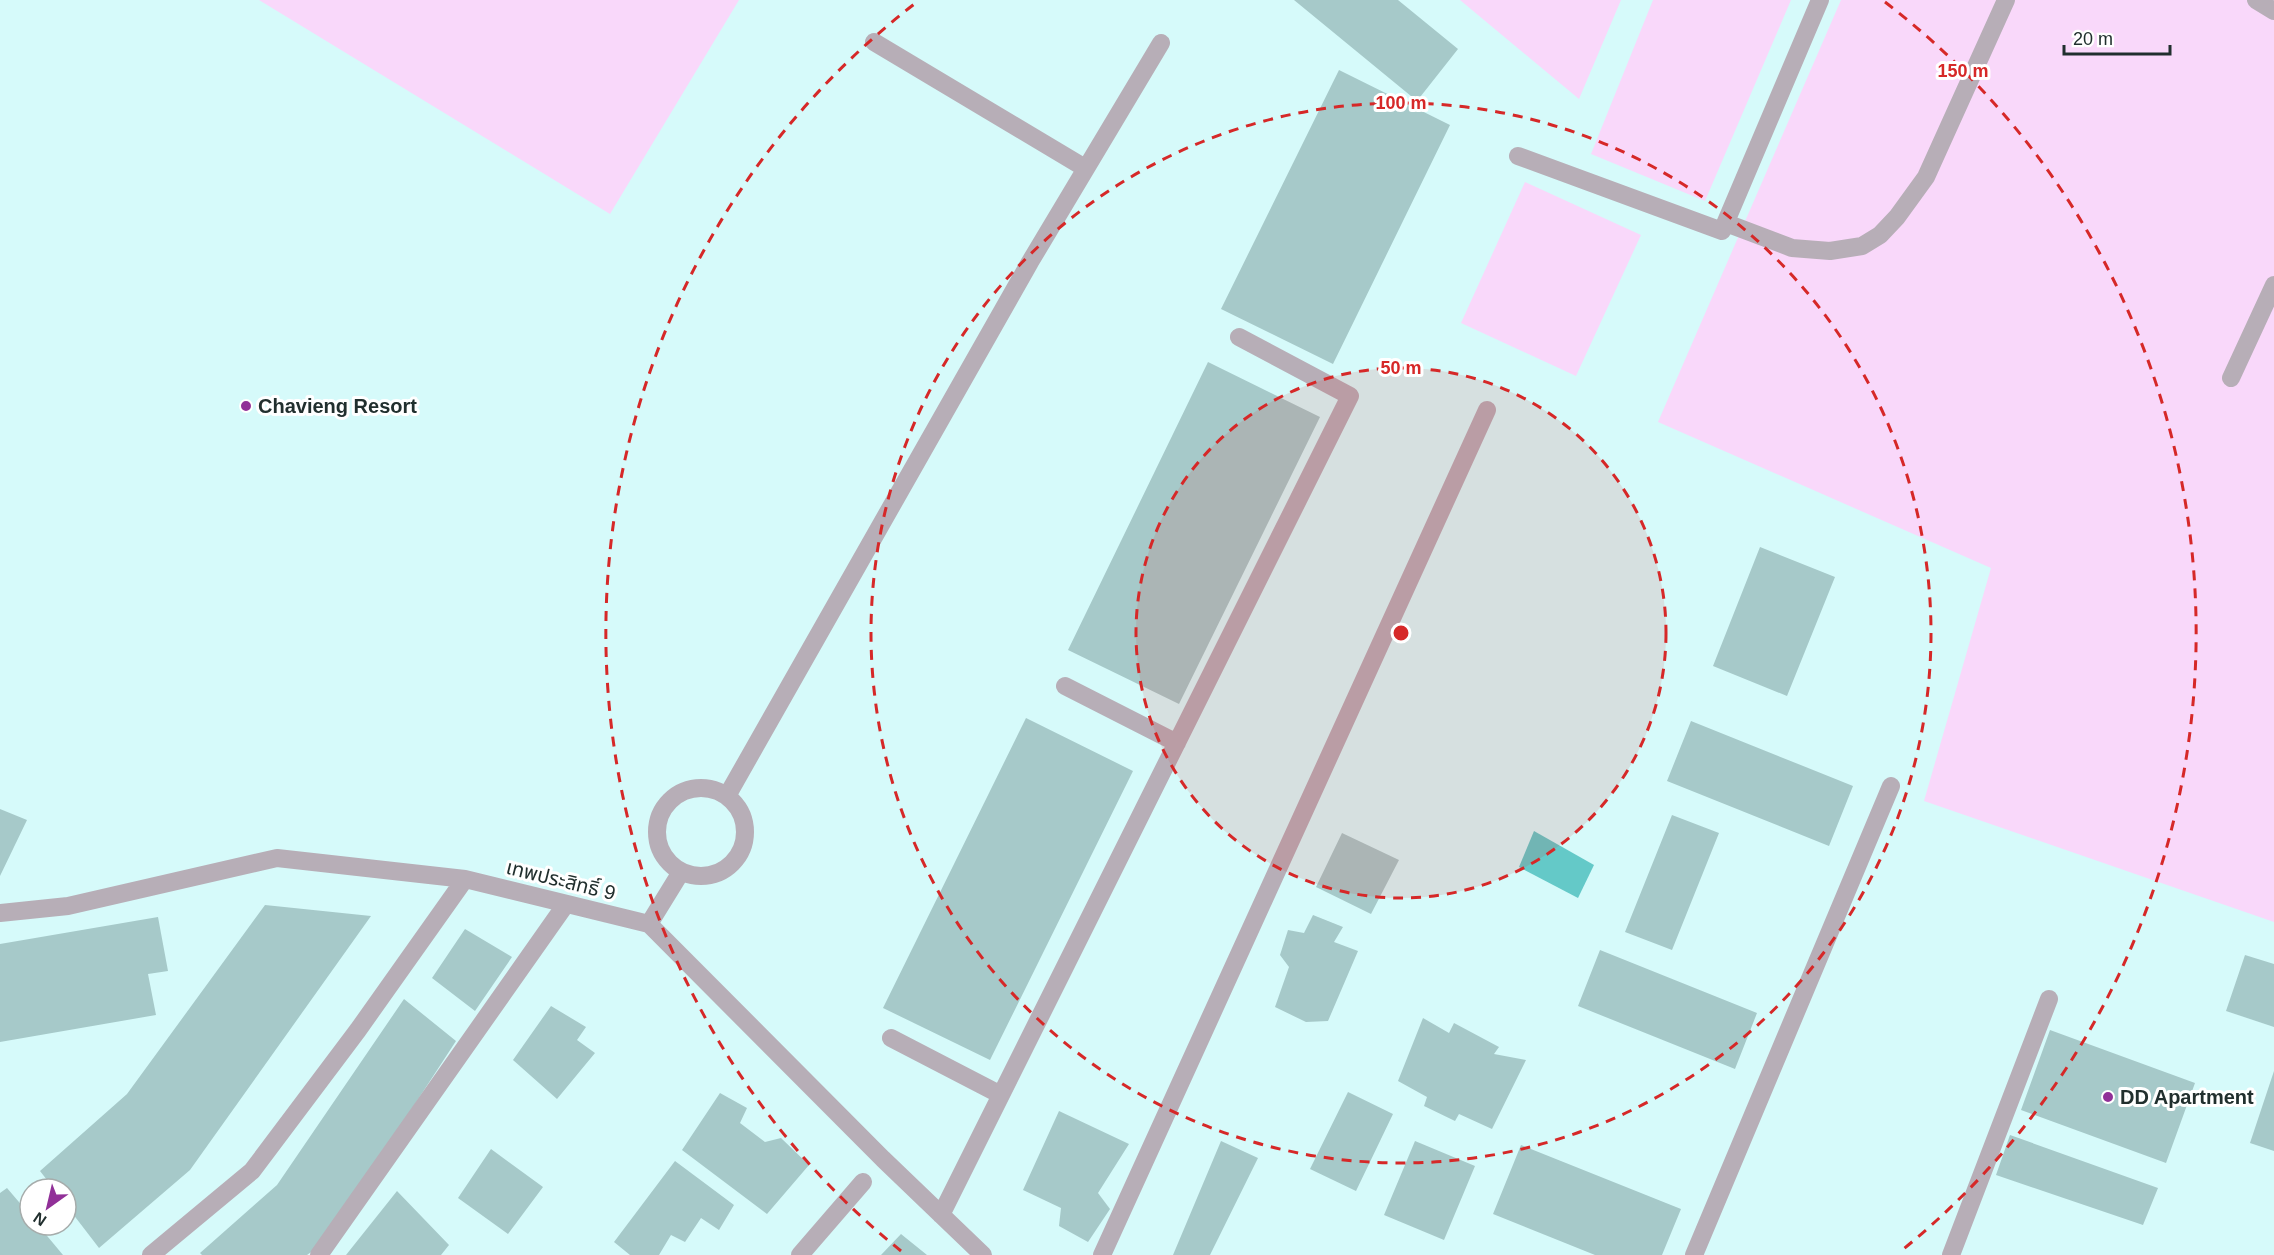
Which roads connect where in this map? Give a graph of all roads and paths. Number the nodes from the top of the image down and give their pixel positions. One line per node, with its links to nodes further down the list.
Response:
1 (1820, 0): 9 (street)
2 (2006, 0): 9 (street)
3 (2256, 0): 4 (street)
4 (2274, 11)
5 (873, 42): 8 (street)
6 (1161, 43): 8 (street)
7 (1518, 156): 9 (street)
8 (1086, 168): 17 (street)
9 (1726, 223)
10 (2274, 285): 12 (street)
11 (1239, 337): 15 (street)
12 (2231, 378)
13 (1487, 410): 32 (street)
14 (1065, 686): 15 (street)
15 (1178, 743): 25 (street)
16 (1891, 786): 33 (street)
17 (728, 796): 18 (street); 18 (street)
18 (681, 872): 22 (street)
19 (465, 879): 20 (street, เทพประสิทธิ์ 9); 21 (street, เทพประสิทธิ์ 9); 28 (street)
20 (566, 904): 22 (street, เทพประสิทธิ์ 9); 29 (street)
21 (0, 913)
22 (649, 924): 27 (street)
23 (2049, 999): 34 (street)
24 (891, 1038): 25 (street)
25 (1001, 1095): 27 (street)
26 (863, 1182): 30 (street)
27 (941, 1215): 31 (street)
28 (151, 1255)
29 (319, 1255)
30 (801, 1255)
31 (983, 1255)
32 (1102, 1255)
33 (1694, 1255)
34 (1951, 1255)

